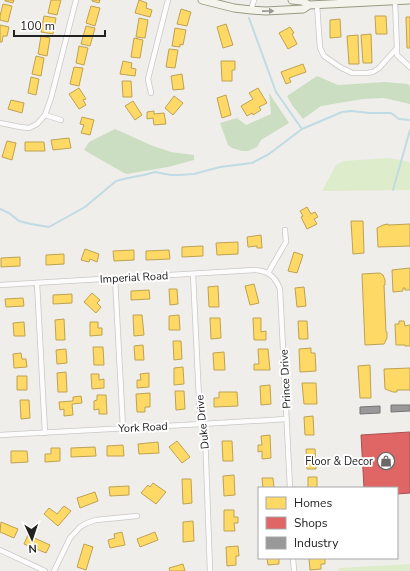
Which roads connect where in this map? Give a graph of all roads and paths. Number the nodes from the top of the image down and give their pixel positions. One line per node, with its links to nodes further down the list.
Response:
1 (76, 0): 15 (street)
2 (168, 0): 14 (street)
3 (202, 0): 11 (main road)
4 (254, 0): 11 (street)
5 (292, 0): 9 (main road)
6 (410, 0): 7 (main road)
7 (395, 1): 8 (main road); 12 (street)
8 (353, 2): 10 (main road)
9 (309, 5): 10 (main road); 11 (main road, one-way to 9)
10 (317, 5): 12 (street)
11 (251, 10)
12 (397, 48): 13 (street)
13 (410, 67)
14 (151, 93)
15 (45, 115): 16 (street); 17 (street)
16 (61, 120)
17 (0, 123)
18 (285, 230): 19 (street)
19 (268, 273): 20 (street, Imperial Road); 24 (street, Prince Drive)
20 (192, 274): 21 (street, Imperial Road); 25 (street, Duke Drive)
21 (115, 278): 22 (street, Imperial Road); 26 (street)
22 (37, 282): 23 (street, Imperial Road); 27 (street)
23 (0, 285)
24 (287, 418): 25 (street, York Road); 29 (street, Prince Drive)
25 (202, 424): 26 (street, York Road); 35 (street, Duke Drive)
26 (123, 428): 27 (street, York Road)
27 (45, 433): 28 (street, York Road)
28 (0, 435)
29 (290, 487)
30 (137, 516): 34 (street)
31 (0, 550): 33 (street)
32 (294, 559): 36 (street)
33 (45, 571)
34 (54, 571)
35 (210, 571)
36 (294, 571)

